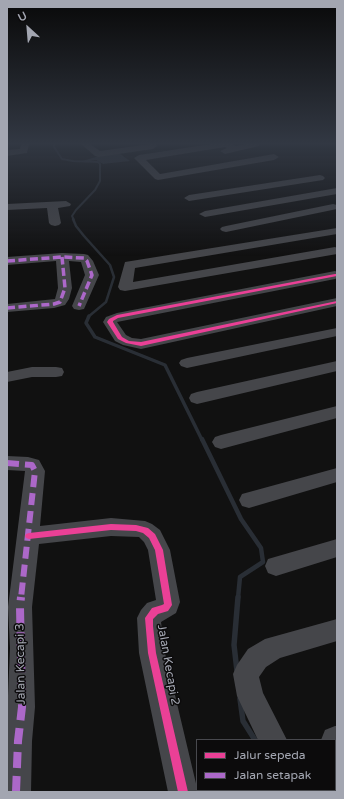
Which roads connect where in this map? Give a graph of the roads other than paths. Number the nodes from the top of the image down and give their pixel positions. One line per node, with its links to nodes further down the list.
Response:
1 (300, 181): 2 (street)
2 (296, 182): 4 (street); 5 (street)
3 (336, 192): 4 (street)
4 (314, 194): 9 (street); 10 (street)
5 (189, 198)
6 (53, 204): 7 (street); 8 (street); 11 (street)
7 (66, 204)
8 (7, 207)
9 (335, 208): 12 (street)
10 (205, 214)
11 (55, 223)
12 (226, 229)
13 (337, 231): 14 (street)
14 (336, 248): 17 (street)
15 (62, 257): 16 (street); 19 (street); 20 (street)
16 (7, 261)
17 (336, 278): 18 (street)
18 (337, 302)
19 (79, 306)
20 (7, 308)
21 (337, 332): 22 (street)
22 (187, 363)
23 (337, 366): 26 (street)
24 (56, 372): 25 (street)
25 (7, 377)
26 (197, 398)
27 (337, 412): 28 (street)
28 (221, 442)
29 (7, 463): 32 (street)
30 (337, 475): 31 (street)
31 (249, 500)
32 (29, 536): 37 (street, Jalan Kecapi 3); 38 (street, Jalan Kecapi 2)
33 (337, 548): 34 (street)
34 (276, 566)
35 (337, 630): 36 (street)
36 (272, 739)
37 (16, 792)
38 (183, 792)

